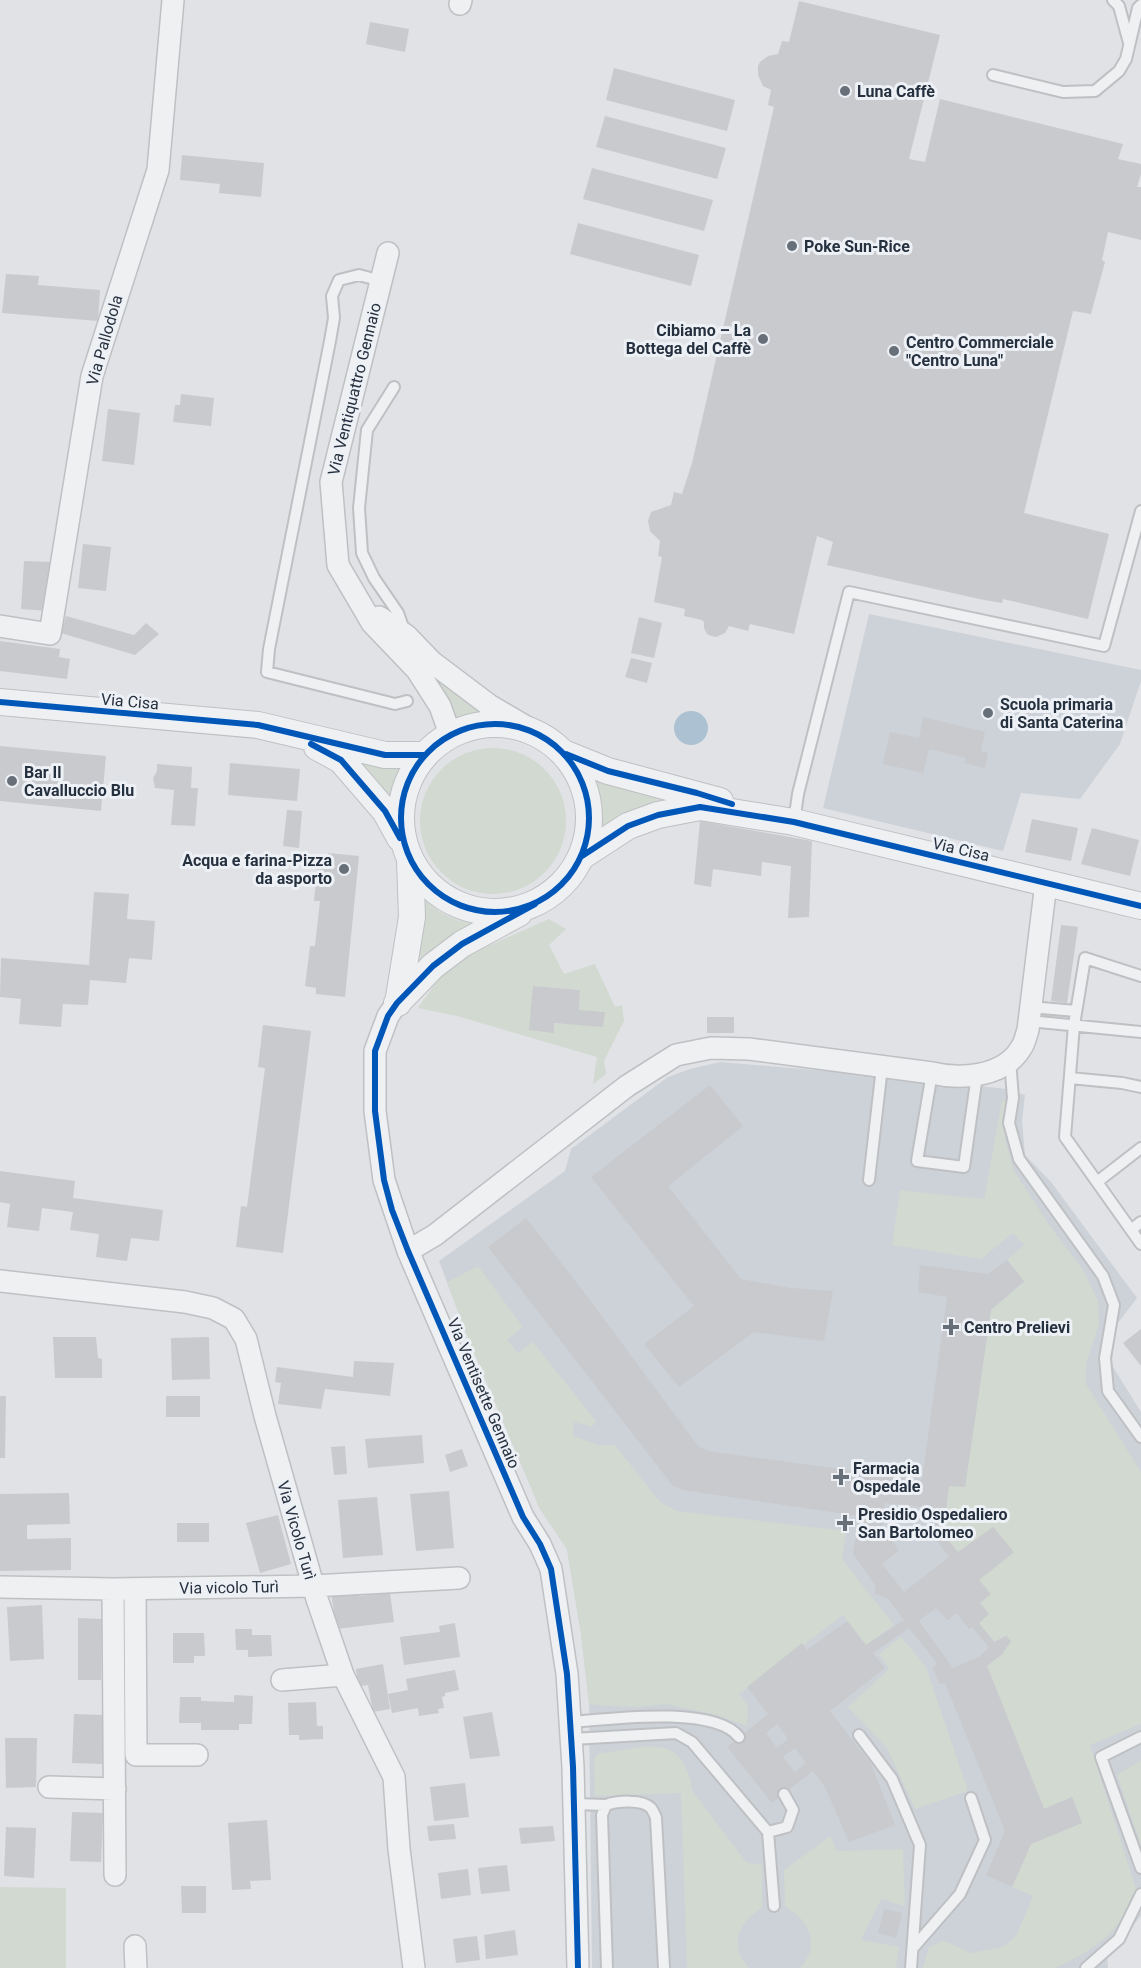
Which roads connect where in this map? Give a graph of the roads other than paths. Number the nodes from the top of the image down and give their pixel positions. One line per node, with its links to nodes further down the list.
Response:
1 (173, 0): 11 (street, Via Pallodola)
2 (1113, 0): 4 (lane)
3 (1141, 5): 4 (lane)
4 (1129, 44): 5 (lane)
5 (993, 75)
6 (388, 253): 7 (street, Via Ventiquattro Gennaio)
7 (381, 281): 10 (street, Via Ventiquattro Gennaio); 13 (lane)
8 (394, 387): 12 (lane)
9 (1141, 511): 20 (lane)
10 (354, 595): 12 (street, Via Ventiquattro Gennaio); 17 (street, Via Ventiquattro Gennaio)
11 (0, 626)
12 (406, 636): 16 (street, Via Ventiquattro Gennaio)
13 (407, 700)
14 (0, 702): 15 (street, Via Cisa)
15 (258, 725): 18 (street, Via Cisa); 21 (street, Via Cisa)
16 (530, 729): 17 (street); 19 (street)
17 (450, 734): 18 (street)
18 (424, 754): 21 (street)
19 (566, 754): 20 (street, Via Cisa); 22 (street)
20 (784, 820): 22 (street, Via Cisa); 23 (street, Via Cisa)
21 (408, 855): 24 (street); 27 (street, Via Ventisette Gennaio)
22 (582, 856): 24 (street)
23 (1046, 883): 25 (street, Via Cisa); 29 (street)
24 (535, 904): 27 (street, Via Ventisette Gennaio)
25 (1141, 906)
26 (1141, 976): 28 (lane)
27 (398, 1003): 44 (street, Via Ventisette Gennaio)
28 (1076, 1011): 29 (lane); 30 (lane)
29 (1029, 1014): 30 (lane); 32 (street)
30 (1074, 1025): 31 (lane); 36 (lane)
31 (1141, 1032)
32 (1010, 1059): 35 (street); 46 (lane)
33 (882, 1067): 34 (street); 39 (lane); 44 (street)
34 (932, 1073): 35 (street); 35 (lane)
35 (977, 1075)
36 (1070, 1078): 37 (lane); 40 (lane)
37 (1141, 1087)
38 (1141, 1148): 40 (lane)
39 (869, 1180)
40 (1097, 1182): 42 (lane)
41 (1141, 1222): 42 (lane)
42 (1131, 1230): 43 (lane)
43 (1141, 1244)
44 (408, 1251): 54 (street, Via Ventisette Gennaio)
45 (0, 1281): 48 (street, Via Vicolo Turì)
46 (1141, 1437)
47 (459, 1578): 48 (street, Via vicolo Turì)
48 (313, 1586): 51 (street, Via vicolo Turì); 52 (street, Via Vicolo Turì)
49 (0, 1587): 50 (street, Via vicolo Turì)
50 (113, 1589): 51 (street, Via vicolo Turì); 60 (street)
51 (135, 1589): 58 (street)
52 (343, 1675): 53 (street); 73 (street, Via Vicolo Turì)
53 (282, 1680)
54 (571, 1731): 56 (lane); 63 (street, Via Ventisette Gennaio); 65 (lane)
55 (859, 1735): 71 (lane)
56 (739, 1737)
57 (1141, 1737): 66 (lane)
58 (197, 1755)
59 (49, 1787): 60 (street)
60 (115, 1789): 67 (street)
61 (784, 1794): 65 (lane)
62 (971, 1798): 71 (lane)
63 (574, 1804): 64 (lane); 74 (street, Via Ventisette Gennaio)
64 (606, 1805): 75 (lane); 76 (lane)
65 (768, 1832): 69 (lane)
66 (1141, 1868)
67 (115, 1875)
68 (1141, 1894): 78 (lane)
69 (774, 1906)
70 (135, 1946): 72 (street)
71 (913, 1948): 77 (lane)
72 (135, 1968)
73 (414, 1968)
74 (578, 1968)
75 (607, 1968)
76 (664, 1968)
77 (911, 1968)
78 (1086, 1968)

